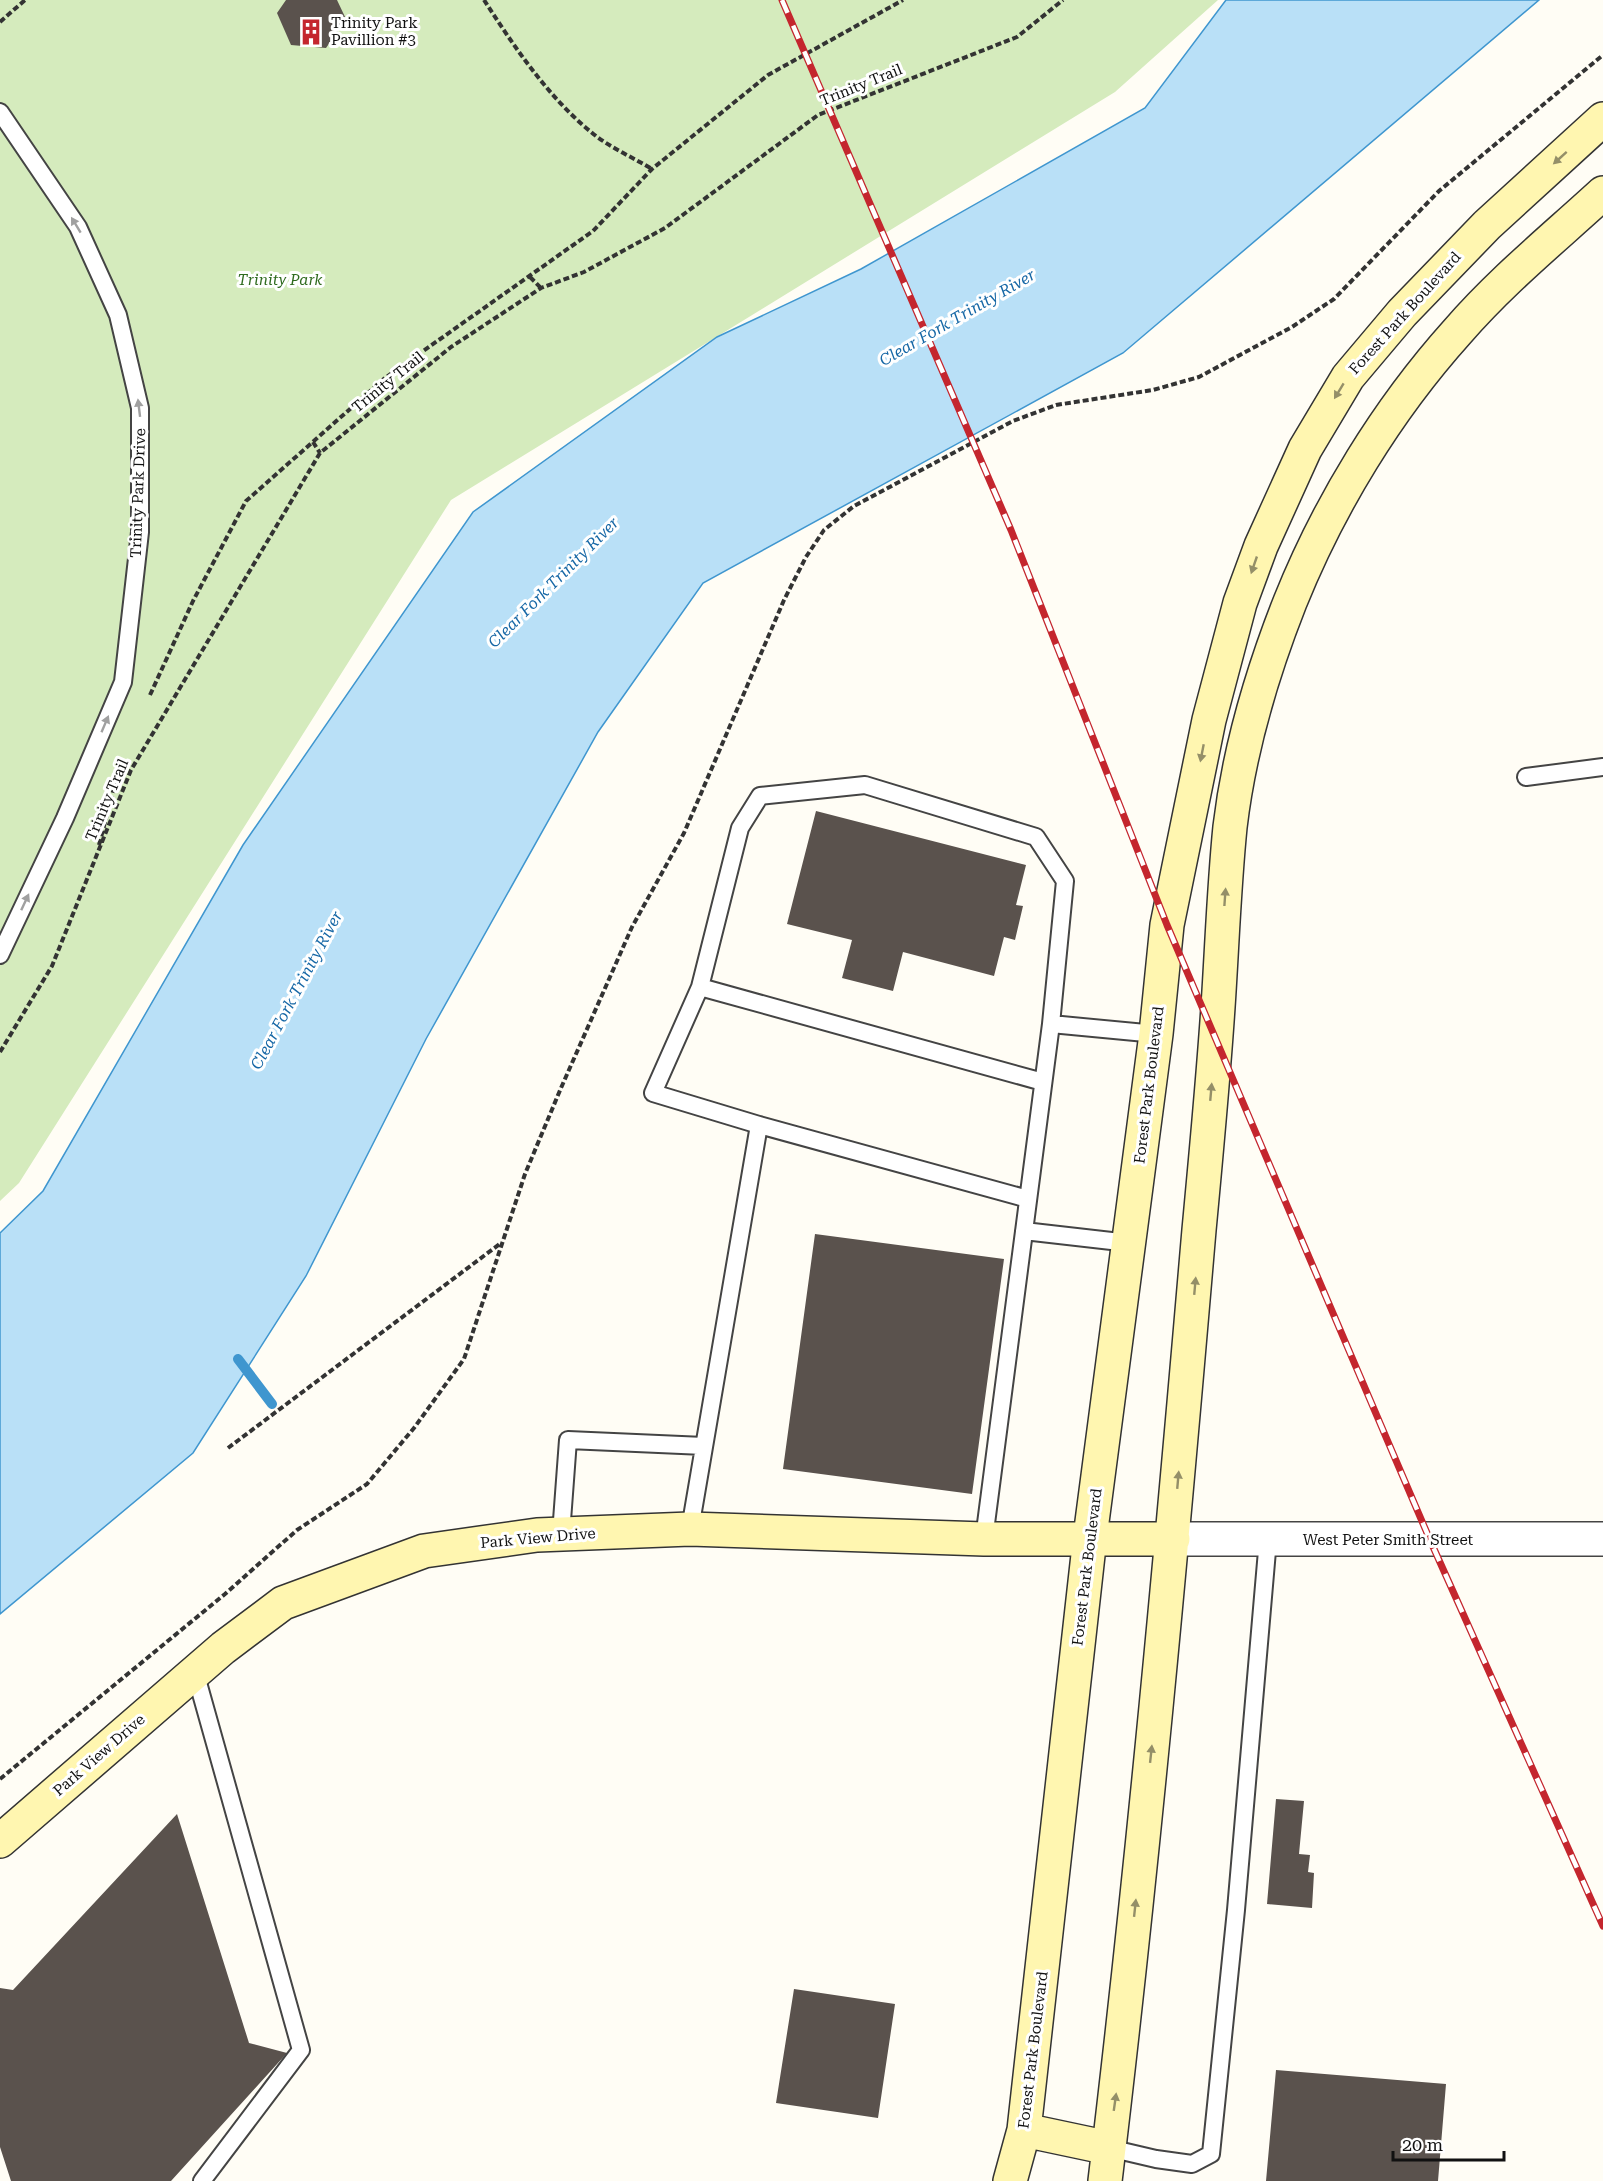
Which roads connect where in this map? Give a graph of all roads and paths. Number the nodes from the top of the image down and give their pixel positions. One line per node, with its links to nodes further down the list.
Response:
1 (25, 0): 5 (path)
2 (484, 0): 9 (path)
3 (903, 0): 9 (path)
4 (1063, 0): 12 (path, Trinity Trail)
5 (0, 22)
6 (1603, 55): 29 (path)
7 (0, 112): 20 (lane, Trinity Park Drive, one-way to 7)
8 (1603, 119): 23 (main road, Forest Park Boulevard, one-way to 23)
9 (652, 170): 11 (path)
10 (1603, 193): 37 (main road, one-way to 10)
11 (530, 277): 12 (path); 13 (path)
12 (541, 288): 14 (path, Trinity Trail)
13 (313, 442): 14 (path); 15 (path)
14 (320, 453): 19 (path, Trinity Trail)
15 (146, 705)
16 (122, 758): 19 (path)
17 (1603, 767): 18 (lane)
18 (1526, 777)
19 (95, 861): 24 (path, Trinity Trail)
20 (0, 955)
21 (700, 987): 22 (lane); 25 (lane); 26 (lane)
22 (1051, 1024): 23 (lane); 25 (lane)
23 (1156, 1035): 30 (main road, Forest Park Boulevard)
24 (0, 1052)
25 (1043, 1082): 27 (lane)
26 (759, 1125): 27 (lane); 31 (lane)
27 (1028, 1199): 28 (lane)
28 (1024, 1230): 30 (lane); 36 (lane)
29 (502, 1243): 32 (path); 41 (path)
30 (1129, 1243): 35 (main road, Forest Park Boulevard)
31 (704, 1446): 33 (lane); 34 (lane)
32 (228, 1448)
33 (690, 1529): 34 (main road, Park View Drive); 36 (main road, Park View Drive)
34 (561, 1534): 40 (main road, Park View Drive)
35 (1090, 1537): 36 (main road, Park View Drive); 37 (main road, Park View Drive); 43 (main road, Forest Park Boulevard)
36 (984, 1539)
37 (1173, 1539): 38 (street, West Peter Smith Street); 44 (main road, one-way to 37)
38 (1268, 1539): 39 (street, West Peter Smith Street); 44 (lane)
39 (1603, 1539)
40 (195, 1672): 42 (main road, Park View Drive); 45 (lane)
41 (0, 1779)
42 (0, 1841)
43 (1024, 2130): 44 (main road); 46 (main road, Forest Park Boulevard)
44 (1109, 2148): 47 (main road)
45 (202, 2181)
46 (1010, 2181)
47 (1105, 2181)

